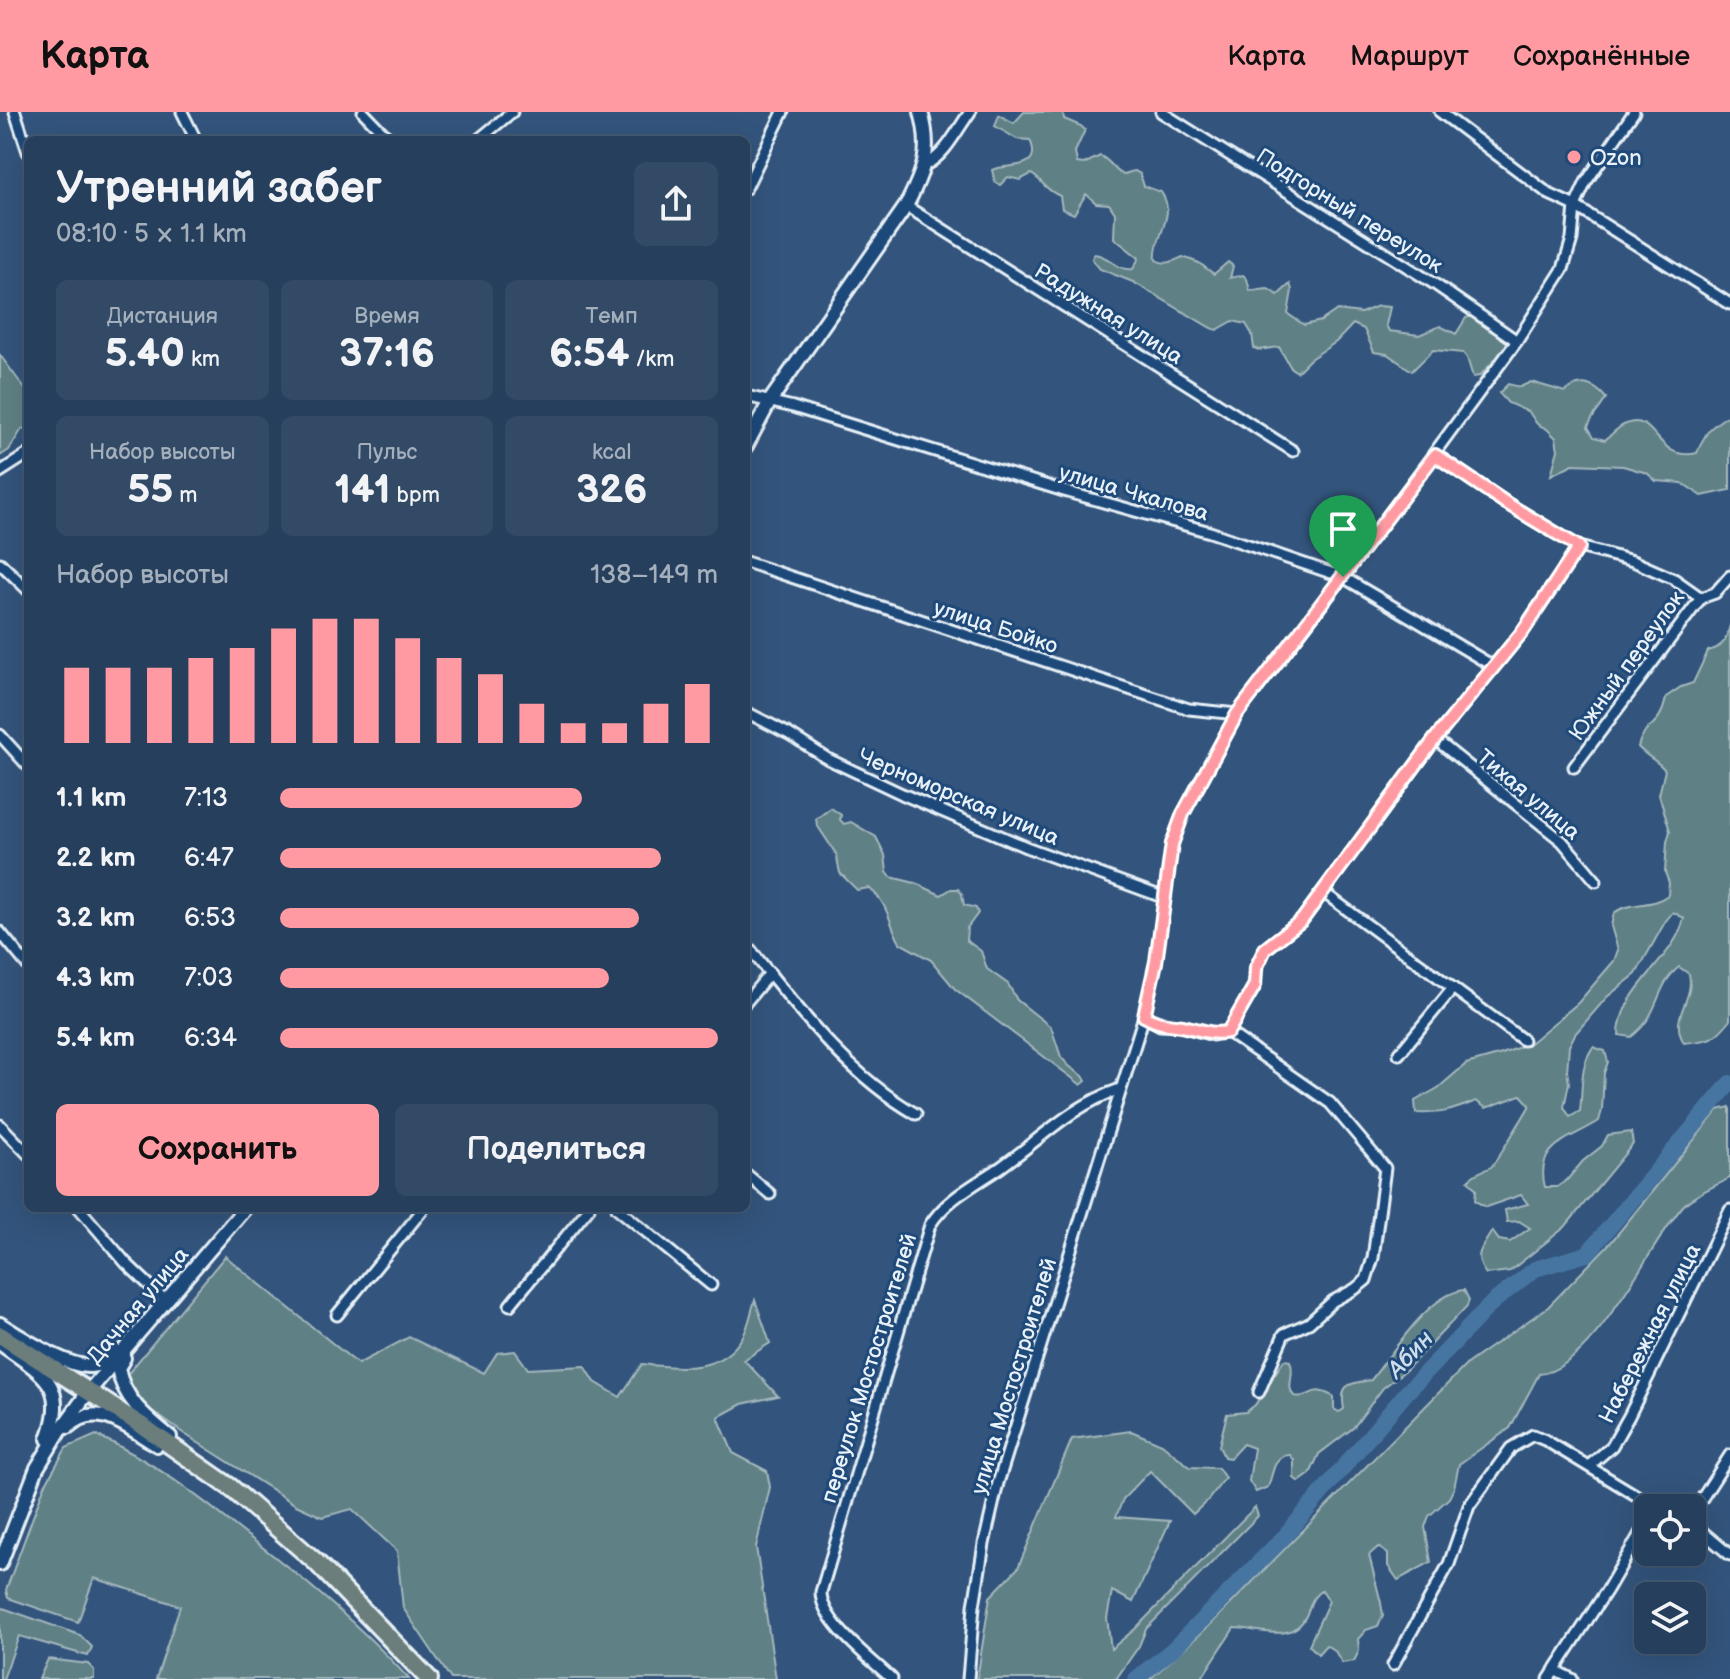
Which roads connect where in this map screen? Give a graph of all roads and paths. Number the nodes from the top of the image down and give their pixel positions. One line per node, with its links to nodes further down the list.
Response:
1 (15, 112): 14 (street)
2 (182, 112): 11 (street)
3 (363, 112): 12 (street)
4 (512, 112): 13 (street)
5 (783, 112): 16 (street)
6 (921, 112): 15 (main road)
7 (970, 112): 15 (street)
8 (1161, 112): 20 (street, Подгорный переулок)
9 (1440, 112): 18 (street)
10 (1634, 112): 18 (street)
11 (194, 136)
12 (386, 136)
13 (483, 136)
14 (24, 140)
15 (925, 165): 17 (main road)
16 (750, 180)
17 (906, 206): 22 (main road); 24 (street, Радужная улица)
18 (1575, 206): 19 (street); 20 (street, улица Мостостроителей)
19 (1730, 304)
20 (1517, 341): 25 (street, улица Мостостроителей)
21 (750, 397): 22 (street, улица Чкалова)
22 (770, 401): 23 (main road); 32 (street, улица Чкалова)
23 (750, 438)
24 (1293, 451)
25 (1435, 455): 28 (street, Южный переулок); 32 (street, улица Мостостроителей)
26 (24, 457): 27 (street)
27 (0, 472)
28 (1579, 547): 34 (street, Южный переулок); 35 (street)
29 (0, 563): 33 (street)
30 (750, 563): 37 (street, улица Бойко)
31 (1730, 576): 34 (street)
32 (1343, 577): 35 (street, улица Чкалова); 37 (street, улица Мостостроителей)
33 (24, 586)
34 (1701, 598): 41 (street, Южный переулок)
35 (1493, 666): 39 (street)
36 (750, 714): 44 (street, Черноморская улица)
37 (1237, 714): 44 (street, улица Мостостроителей)
38 (0, 735): 40 (street)
39 (1435, 739): 42 (street, Тихая улица); 43 (street)
40 (24, 762)
41 (1574, 767)
42 (1596, 881)
43 (1323, 892): 49 (street); 52 (street)
44 (1165, 898): 51 (street, улица Мостостроителей)
45 (0, 932): 47 (street)
46 (750, 949): 48 (street)
47 (24, 961)
48 (770, 973): 50 (street); 56 (street)
49 (1453, 988): 53 (street); 54 (street)
50 (750, 997)
51 (1144, 1016): 52 (street); 55 (street, улица Мостостроителей)
52 (1228, 1032): 76 (street)
53 (1523, 1040)
54 (1399, 1054)
55 (1120, 1089): 90 (street, переулок Мостостроителей); 91 (street, улица Мостостроителей)
56 (916, 1114)
57 (0, 1125): 58 (street)
58 (24, 1150)
59 (750, 1177): 60 (street)
60 (770, 1194)
61 (1730, 1210): 78 (street, Набережная улица)
62 (82, 1212): 68 (street)
63 (242, 1212): 68 (main road, Дачная улица)
64 (421, 1212): 70 (street)
65 (586, 1212): 69 (street)
66 (622, 1212): 67 (street)
67 (711, 1285)
68 (167, 1302): 73 (main road, Дачная улица)
69 (510, 1305)
70 (337, 1315)
71 (0, 1324): 73 (main road)
72 (0, 1335): 75 (highway)
73 (137, 1338): 75 (main road, Дачная улица); 80 (main road)
74 (0, 1343): 79 (main road)
75 (89, 1391): 79 (main road, Дачная улица); 80 (highway)
76 (1259, 1392)
77 (1730, 1455): 81 (street)
78 (1590, 1465): 82 (street); 87 (street)
79 (37, 1468): 80 (main road); 86 (main road)
80 (230, 1487): 89 (highway)
81 (1705, 1494)
82 (1634, 1495)
83 (1706, 1535): 85 (street)
84 (1634, 1544): 88 (street)
85 (1730, 1555)
86 (0, 1564)
87 (1393, 1665)
88 (1552, 1674): 92 (street)
89 (429, 1679)
90 (892, 1679)
91 (968, 1679)
92 (1572, 1679)

